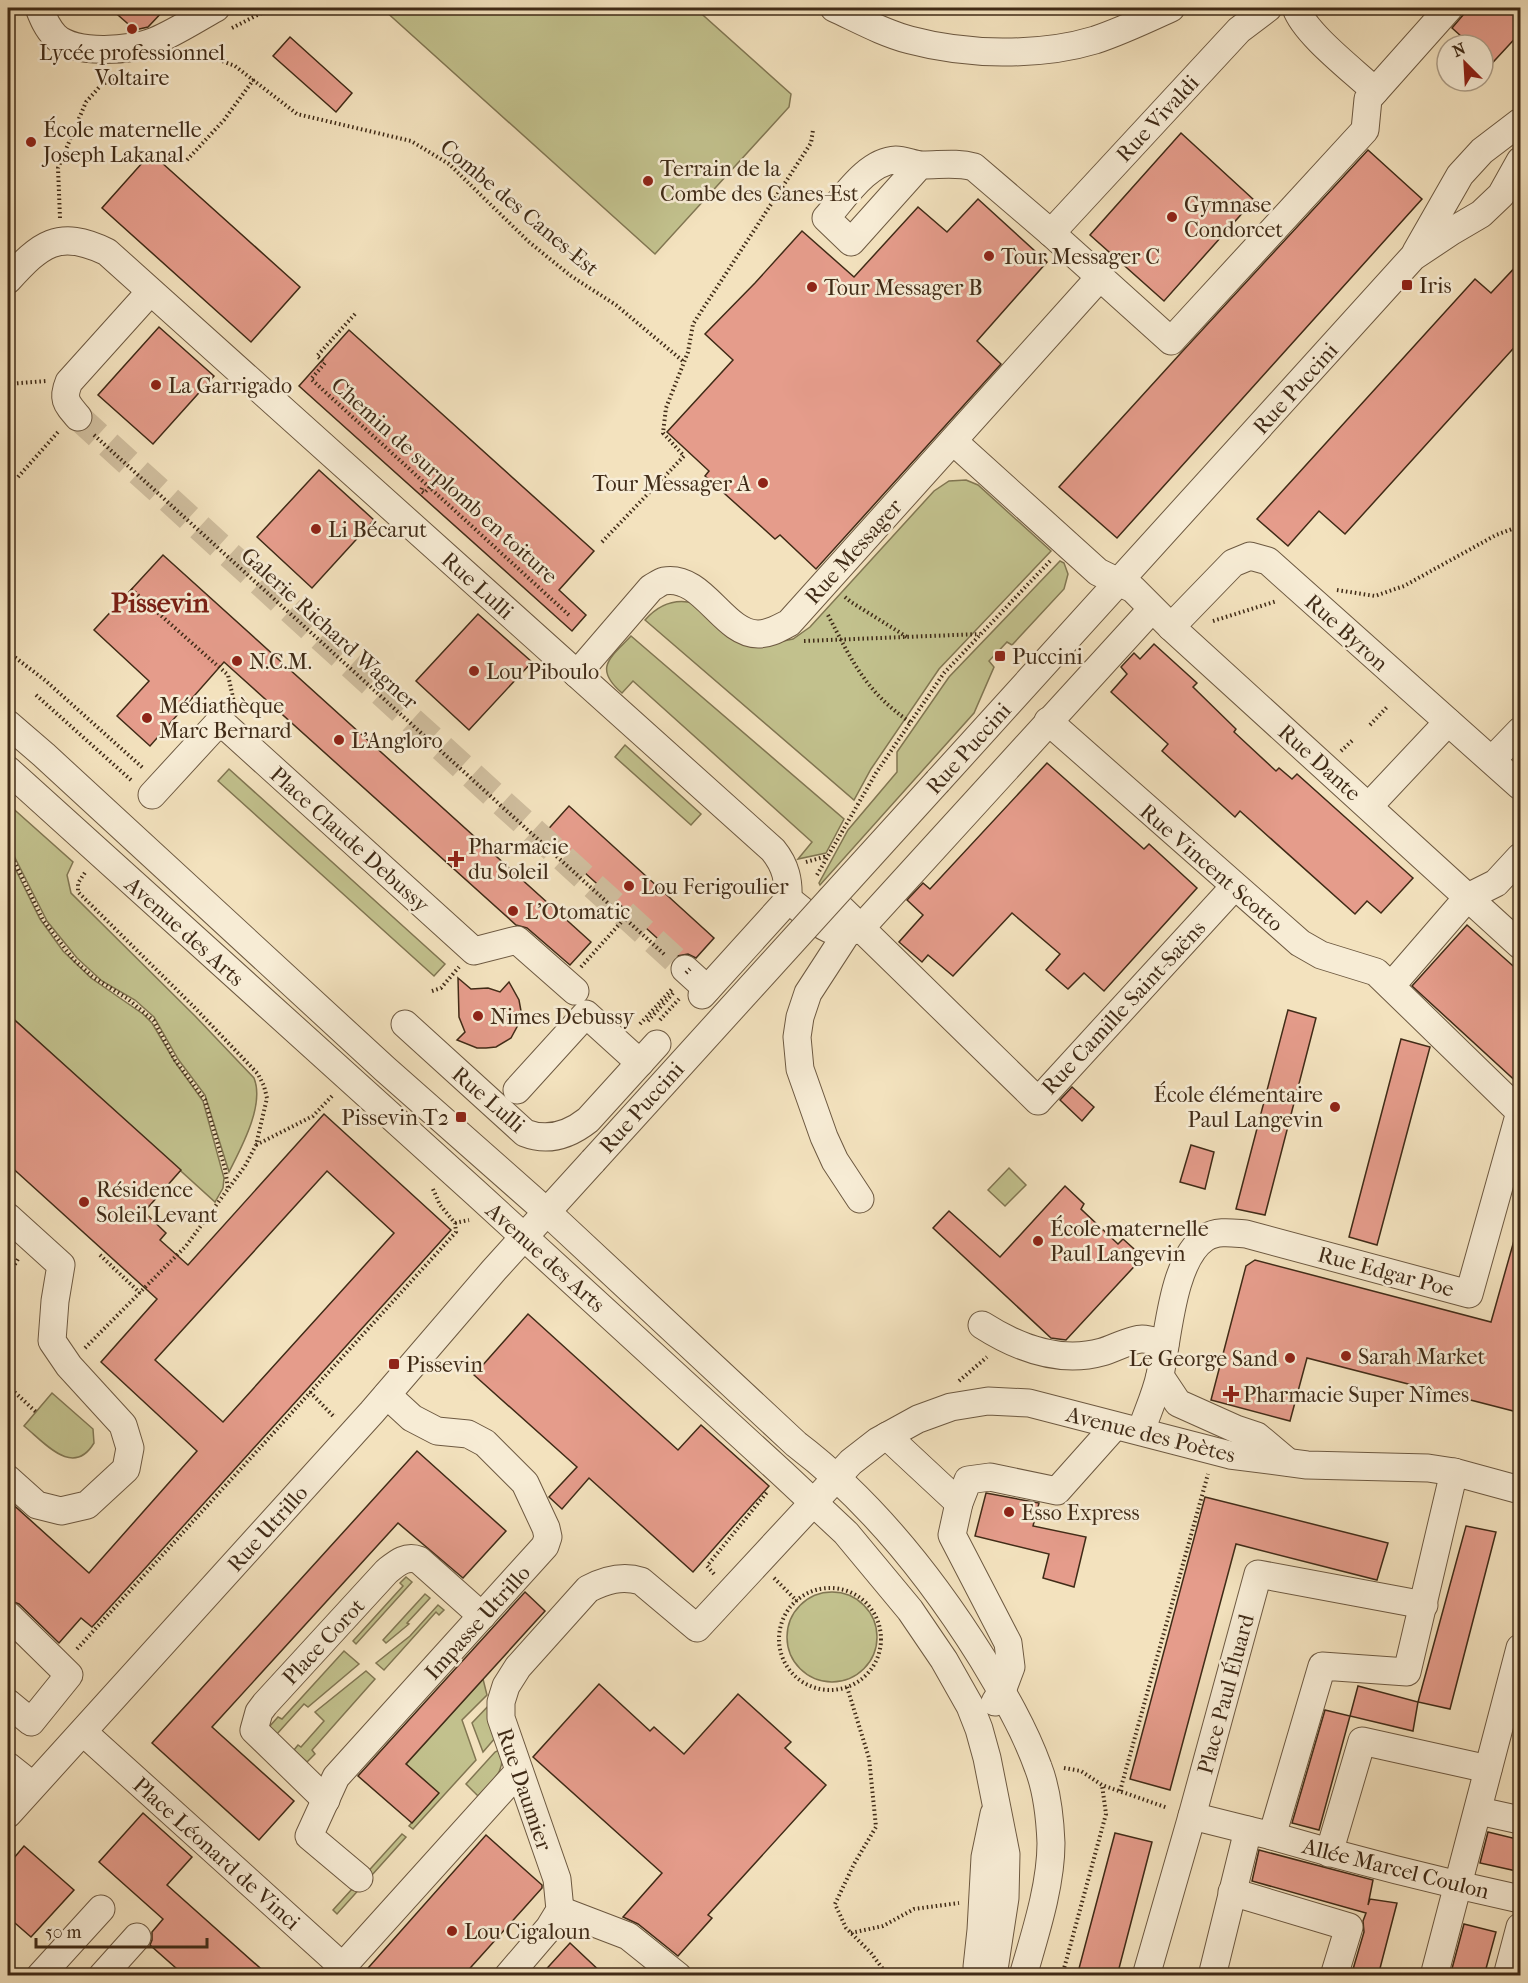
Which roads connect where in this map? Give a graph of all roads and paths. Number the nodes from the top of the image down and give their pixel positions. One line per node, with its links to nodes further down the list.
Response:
1 (39, 8): 8 (street)
2 (272, 8): 8 (path)
3 (834, 8): 4 (street)
4 (1171, 8)
5 (1268, 8): 19 (street, Rue Vivaldi)
6 (1296, 8): 12 (street)
7 (1449, 8): 12 (street)
8 (223, 18)
9 (201, 44): 11 (path, Combe des Canes-Est)
10 (133, 73): 18 (path)
11 (254, 79): 15 (path); 25 (path, Combe des Canes-Est)
12 (1375, 91): 21 (street)
13 (1521, 122): 20 (street, Rue Puccini)
14 (813, 130): 25 (path)
15 (187, 160)
16 (1521, 161): 20 (street, Rue Puccini)
17 (920, 165): 19 (street)
18 (60, 225)
19 (1051, 233): 21 (street)
20 (1413, 257): 35 (street, Rue Puccini)
21 (1100, 278): 28 (street, Rue Messager)
22 (8, 280): 23 (street, Rue Lulli)
23 (150, 291): 27 (street); 46 (street, Rue Lulli)
24 (355, 314): 30 (path, Chemin de surplomb en toiture)
25 (684, 362): 33 (path)
26 (8, 384): 27 (path)
27 (75, 413): 29 (path); 69 (path, Galerie Richard Wagner)
28 (953, 441): 34 (street, Rue Dante); 36 (street, Rue Messager)
29 (18, 477)
30 (430, 487): 31 (path); 39 (path, Chemin de surplomb en toiture)
31 (422, 488)
32 (1521, 526): 38 (path)
33 (602, 542)
34 (1066, 544): 35 (street, Rue Dante); 42 (path)
35 (1119, 582): 40 (street, Rue Dante); 67 (street, Rue Puccini, bridge)
36 (820, 588): 41 (street, Rue Messager); 43 (path); 44 (path)
37 (131, 589): 49 (path)
38 (1302, 592): 40 (path); 40 (street, Rue Byron); 52 (street, Rue Byron)
39 (570, 616)
40 (1167, 618): 50 (street, Rue Byron); 60 (street, Rue Dante)
41 (772, 632): 44 (path); 46 (street)
42 (981, 634): 43 (path); 51 (path)
43 (908, 638): 44 (path)
44 (841, 640): 51 (path)
45 (8, 652): 59 (path)
46 (577, 674): 68 (street, Rue Lulli)
47 (36, 695): 59 (path)
48 (1388, 706): 54 (path)
49 (220, 721): 59 (street); 72 (street, Place Claude Debussy)
50 (1048, 721): 65 (street, Rue Vincent Scotto); 70 (street, Rue Byron)
51 (910, 722): 64 (path)
52 (1448, 722): 56 (street, Rue Byron); 60 (street)
53 (8, 723): 85 (street)
54 (1370, 725)
55 (1521, 731): 56 (street)
56 (1492, 760): 58 (street, Rue Byron)
57 (8, 770): 79 (street, Avenue des Arts)
58 (1521, 786)
59 (152, 795)
60 (1369, 806): 66 (street, Rue Dante)
61 (8, 849): 83 (path)
62 (1521, 857): 66 (street)
63 (88, 868): 81 (path)
64 (816, 877)
65 (1234, 887): 70 (street, Rue Camille Saint-Saëns); 74 (street, Rue Vincent Scotto)
66 (1468, 897): 71 (street, Rue Dante); 74 (street)
67 (831, 899): 70 (street, Rue Camille Saint-Saëns); 85 (street, Rue Puccini, bridge)
68 (788, 900): 70 (street); 73 (street)
69 (624, 919): 73 (path, Galerie Richard Wagner); 75 (path)
70 (854, 931): 84 (street, Rue Byron)
71 (1521, 945)
72 (474, 951): 75 (street); 76 (path)
73 (686, 979): 73 (path); 78 (path)
74 (1390, 986): 91 (street, Rue Edgar Poe)
75 (570, 987)
76 (432, 991)
77 (405, 1024): 78 (street, Rue Lulli)
78 (642, 1054): 80 (street)
79 (350, 1080): 81 (path); 87 (street, Avenue des Arts)
80 (518, 1090)
81 (256, 1145): 83 (path)
82 (431, 1185): 95 (path)
83 (228, 1189): 89 (path)
84 (860, 1198)
85 (547, 1212): 87 (street, Rue Puccini); 104 (street)
86 (8, 1217): 92 (street)
87 (523, 1238): 96 (street, Rue Utrillo); 108 (street, Avenue des Arts)
88 (100, 1255): 89 (path)
89 (140, 1293): 92 (path)
90 (982, 1325): 91 (street)
91 (1165, 1344): 93 (street, Rue Edgar Poe)
92 (69, 1366): 105 (street)
93 (1160, 1376): 99 (street, Rue Edgar Poe); 102 (street)
94 (8, 1386): 98 (path)
95 (310, 1392): 97 (path); 115 (path)
96 (387, 1395): 113 (street, Impasse Utrillo); 120 (street, Rue Utrillo)
97 (338, 1411)
98 (36, 1412)
99 (1128, 1428): 100 (street, Avenue des Poètes); 101 (street, Avenue des Poètes); 109 (street)
100 (887, 1436): 104 (street, Avenue des Poètes); 109 (street)
101 (1215, 1452): 102 (street, Avenue des Poètes); 127 (path)
102 (1288, 1462): 103 (street, Avenue des Poètes)
103 (1454, 1472): 107 (street, Avenue des Poètes); 111 (street)
104 (837, 1476): 108 (street, Avenue des Poètes); 117 (street)
105 (8, 1479)
106 (774, 1484): 110 (path)
107 (1521, 1490)
108 (813, 1502): 119 (street, Avenue des Arts); 124 (street, Rue Daumier)
109 (959, 1503): 117 (street)
110 (720, 1581)
111 (1424, 1605): 132 (street, Place Paul Éluard); 134 (street)
112 (8, 1615): 115 (street)
113 (482, 1616): 128 (street, Impasse Utrillo); 128 (street, Place Corot)
114 (1521, 1648): 123 (street)
115 (61, 1666): 118 (street)
116 (847, 1687): 116 (path); 144 (path)
117 (1002, 1691): 119 (street); 155 (street)
118 (8, 1703)
119 (979, 1729): 129 (street, Avenue des Arts)
120 (83, 1732): 125 (street, Rue Utrillo); 146 (street, Place Léonard de Vinci)
121 (8, 1766): 125 (street)
122 (1058, 1767): 126 (path)
123 (1488, 1770): 130 (street); 135 (street)
124 (519, 1771): 142 (street, Rue Daumier); 146 (street)
125 (33, 1785): 131 (street, Rue Utrillo)
126 (1102, 1785): 127 (path); 156 (path)
127 (1120, 1791): 132 (path)
128 (326, 1800): 136 (street, Impasse Utrillo)
129 (996, 1807): 153 (street, Avenue des Arts); 154 (street, Avenue des Arts)
130 (1479, 1810): 133 (street); 137 (street)
131 (8, 1814)
132 (1192, 1816): 134 (street, Allée Marcel Coulon); 157 (street, Place Paul Éluard)
133 (1521, 1820)
134 (1260, 1833): 135 (street, Allée Marcel Coulon); 138 (street)
135 (1329, 1853): 137 (street, Allée Marcel Coulon)
136 (359, 1878)
137 (1458, 1885): 139 (street, Allée Marcel Coulon); 159 (street)
138 (1233, 1892): 147 (street); 158 (street)
139 (1521, 1899)
140 (963, 1903): 144 (path)
141 (101, 1909): 148 (street)
142 (560, 1910): 150 (street); 151 (street)
143 (1521, 1927): 160 (street)
144 (851, 1933): 152 (path)
145 (137, 1936): 149 (street)
146 (338, 1971)
147 (1220, 1974)
148 (40, 1976)
149 (102, 1976)
150 (508, 1976)
151 (678, 1976)
152 (888, 1976)
153 (976, 1976)
154 (993, 1976)
155 (1023, 1976)
156 (1062, 1976)
157 (1146, 1976)
158 (1334, 1976)
159 (1434, 1976)
160 (1507, 1976)

